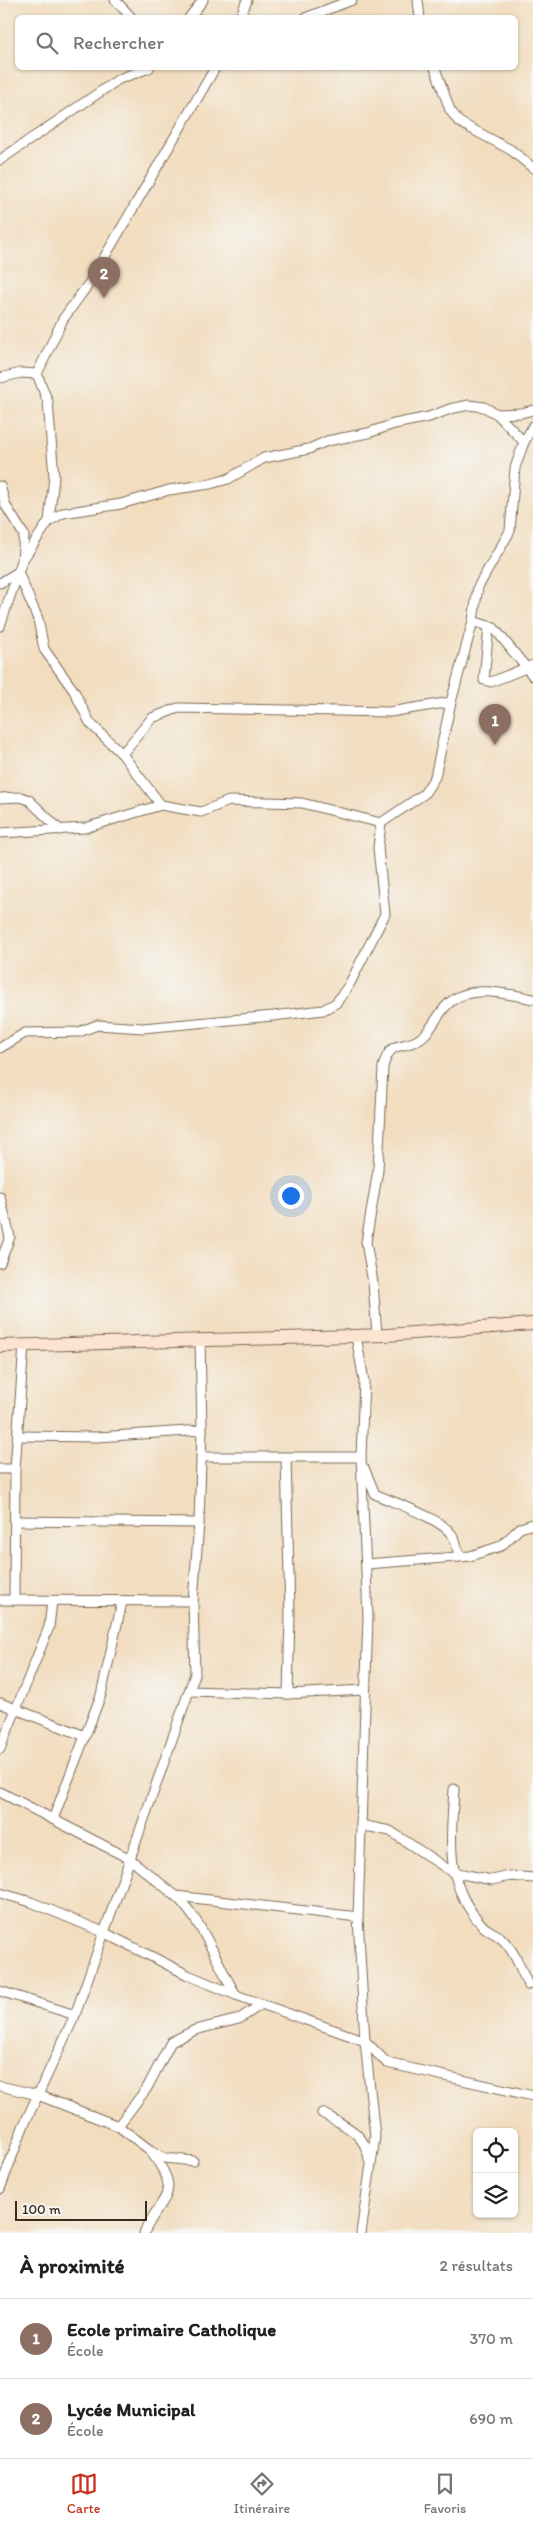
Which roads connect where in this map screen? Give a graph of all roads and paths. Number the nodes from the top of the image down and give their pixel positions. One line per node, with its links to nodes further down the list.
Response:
1 (114, 0): 6 (street)
2 (203, 0): 7 (street)
3 (247, 0): 8 (street)
4 (352, 0): 9 (street)
5 (418, 0): 10 (street)
6 (129, 15)
7 (191, 15)
8 (241, 15)
9 (313, 15)
10 (420, 15)
11 (143, 70): 14 (street)
12 (213, 70): 16 (street)
13 (436, 70): 15 (street)
14 (0, 160)
15 (533, 168)
16 (37, 374): 17 (street); 23 (street)
17 (0, 378)
18 (533, 410): 19 (street)
19 (497, 414): 21 (street); 23 (street)
20 (532, 430): 21 (street)
21 (524, 442): 27 (street)
22 (0, 486): 24 (street)
23 (49, 521): 24 (street)
24 (22, 562): 25 (street)
25 (18, 572): 26 (street); 28 (street); 32 (street)
26 (0, 583)
27 (473, 621): 29 (street); 31 (street)
28 (0, 626)
29 (489, 626): 30 (street); 30 (street)
30 (531, 670)
31 (451, 702): 32 (street); 35 (street)
32 (122, 754): 34 (street)
33 (0, 798): 36 (street)
34 (161, 805): 35 (street); 36 (street)
35 (380, 823): 39 (street)
36 (60, 830): 37 (street)
37 (0, 833)
38 (533, 999): 43 (street)
39 (0, 1048)
40 (0, 1197): 41 (street)
41 (0, 1263)
42 (533, 1324): 43 (main road)
43 (377, 1335): 44 (main road)
44 (356, 1336): 45 (main road); 52 (street)
45 (200, 1339): 46 (main road); 48 (street)
46 (24, 1345): 47 (main road); 49 (street)
47 (0, 1346)
48 (202, 1430): 49 (street); 50 (street)
49 (18, 1436): 53 (street)
50 (201, 1457): 51 (street); 56 (street)
51 (286, 1457): 52 (street); 67 (street)
52 (362, 1460): 58 (street); 59 (street)
53 (15, 1468): 54 (street); 55 (street)
54 (0, 1469)
55 (14, 1521): 56 (street); 61 (street)
56 (199, 1523): 63 (street)
57 (533, 1524): 58 (street)
58 (459, 1557): 59 (street)
59 (366, 1564): 66 (street)
60 (0, 1600): 61 (street)
61 (14, 1600): 62 (street)
62 (52, 1601): 64 (street); 69 (street)
63 (193, 1601): 64 (street); 65 (street)
64 (122, 1602): 70 (street)
65 (190, 1690): 67 (street); 76 (street)
66 (365, 1690): 67 (street); 75 (street)
67 (288, 1694)
68 (0, 1703): 69 (street)
69 (15, 1710): 70 (street); 71 (street)
70 (85, 1736): 74 (street)
71 (0, 1749)
72 (454, 1789): 77 (street)
73 (0, 1792): 74 (street)
74 (53, 1819): 76 (street)
75 (361, 1824): 77 (street); 81 (street)
76 (130, 1859): 80 (street); 82 (street)
77 (452, 1872): 78 (street); 83 (street)
78 (533, 1878)
79 (0, 1893): 82 (street)
80 (176, 1896): 81 (street); 85 (street)
81 (358, 1917): 88 (street)
82 (103, 1932): 85 (street); 87 (street)
83 (528, 1985)
84 (0, 1991): 87 (street)
85 (236, 1995): 86 (street)
86 (262, 2004): 88 (street); 94 (street)
87 (74, 2015): 90 (street)
88 (365, 2041): 91 (street); 93 (street)
89 (0, 2086): 90 (street)
90 (38, 2095): 94 (street); 99 (street)
91 (533, 2096)
92 (322, 2113): 95 (street)
93 (373, 2115): 95 (street); 98 (street)
94 (118, 2126): 96 (street)
95 (358, 2134): 98 (street)
96 (150, 2150): 97 (street); 100 (street)
97 (193, 2161)
98 (370, 2169): 101 (street)
99 (0, 2189)
100 (144, 2233)
101 (361, 2233)

